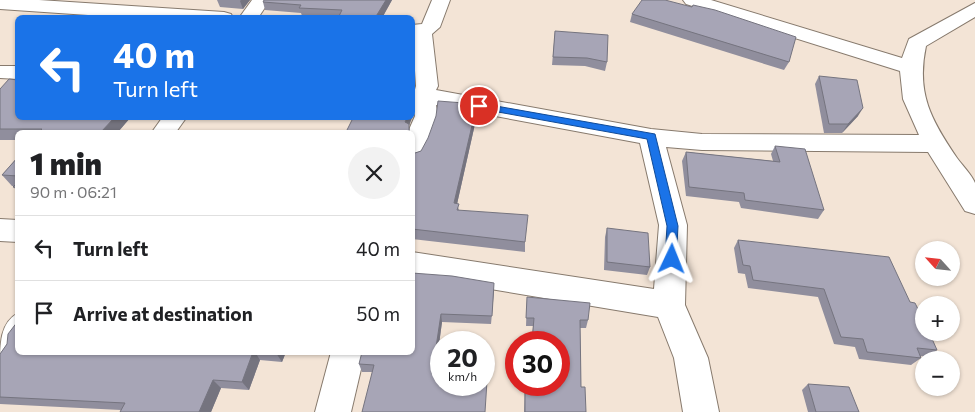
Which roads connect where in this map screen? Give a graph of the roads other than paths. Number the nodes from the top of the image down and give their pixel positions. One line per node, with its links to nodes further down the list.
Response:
1 (261, 0): 7 (street)
2 (441, 0): 8 (street)
3 (692, 0): 9 (street)
4 (0, 3): 6 (street)
5 (973, 12): 9 (street)
6 (179, 15)
7 (250, 15)
8 (417, 31): 12 (street)
9 (910, 67): 14 (street)
10 (0, 72): 11 (street)
11 (15, 73)
12 (423, 95): 13 (street); 15 (street)
13 (651, 136): 14 (street); 20 (street)
14 (936, 144): 16 (street)
15 (415, 146)
16 (975, 204)
17 (0, 230): 18 (street)
18 (15, 231)
19 (415, 264): 20 (street)
20 (669, 305): 25 (street)
21 (15, 332): 22 (street)
22 (0, 351)
23 (347, 355): 24 (street)
24 (333, 412)
25 (702, 412)

